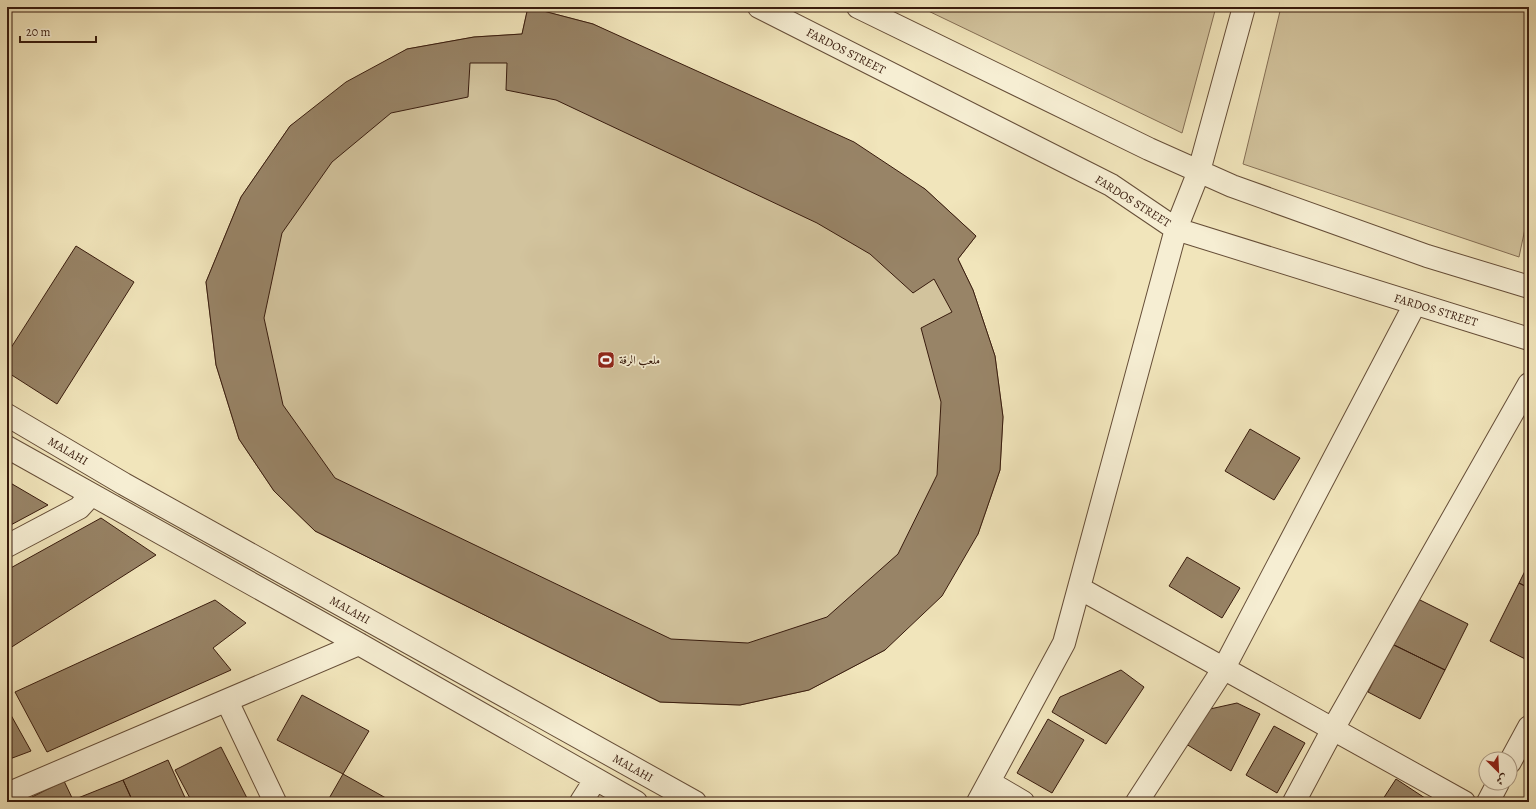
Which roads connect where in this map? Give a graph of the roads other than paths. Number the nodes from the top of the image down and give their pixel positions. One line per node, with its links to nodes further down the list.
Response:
1 (759, 7): 5 (street, FARDOS STREET)
2 (858, 7): 4 (street)
3 (1244, 7): 4 (street)
4 (1199, 172): 5 (street); 6 (street)
5 (1176, 229): 7 (street, FARDOS STREET); 14 (street)
6 (1529, 287)
7 (1415, 304): 8 (street, FARDOS STREET); 16 (street)
8 (1529, 339)
9 (1529, 384): 19 (street)
10 (7, 415): 28 (street, MALAHI)
11 (7, 447): 12 (street)
12 (91, 494): 13 (street); 15 (street)
13 (7, 546)
14 (1079, 588): 16 (street); 22 (street)
15 (359, 644): 17 (street); 21 (street)
16 (1224, 668): 19 (street); 31 (street)
17 (227, 701): 24 (street); 25 (street)
18 (1529, 727): 20 (street)
19 (1333, 729): 32 (street); 33 (street)
20 (1516, 751)
21 (595, 780): 26 (street); 27 (street)
22 (989, 782): 29 (street); 30 (street)
23 (1494, 791): 34 (street)
24 (7, 794)
25 (275, 802)
26 (581, 802)
27 (636, 802)
28 (695, 802)
29 (978, 802)
30 (1023, 802)
31 (1137, 802)
32 (1294, 802)
33 (1464, 802)
34 (1488, 802)

